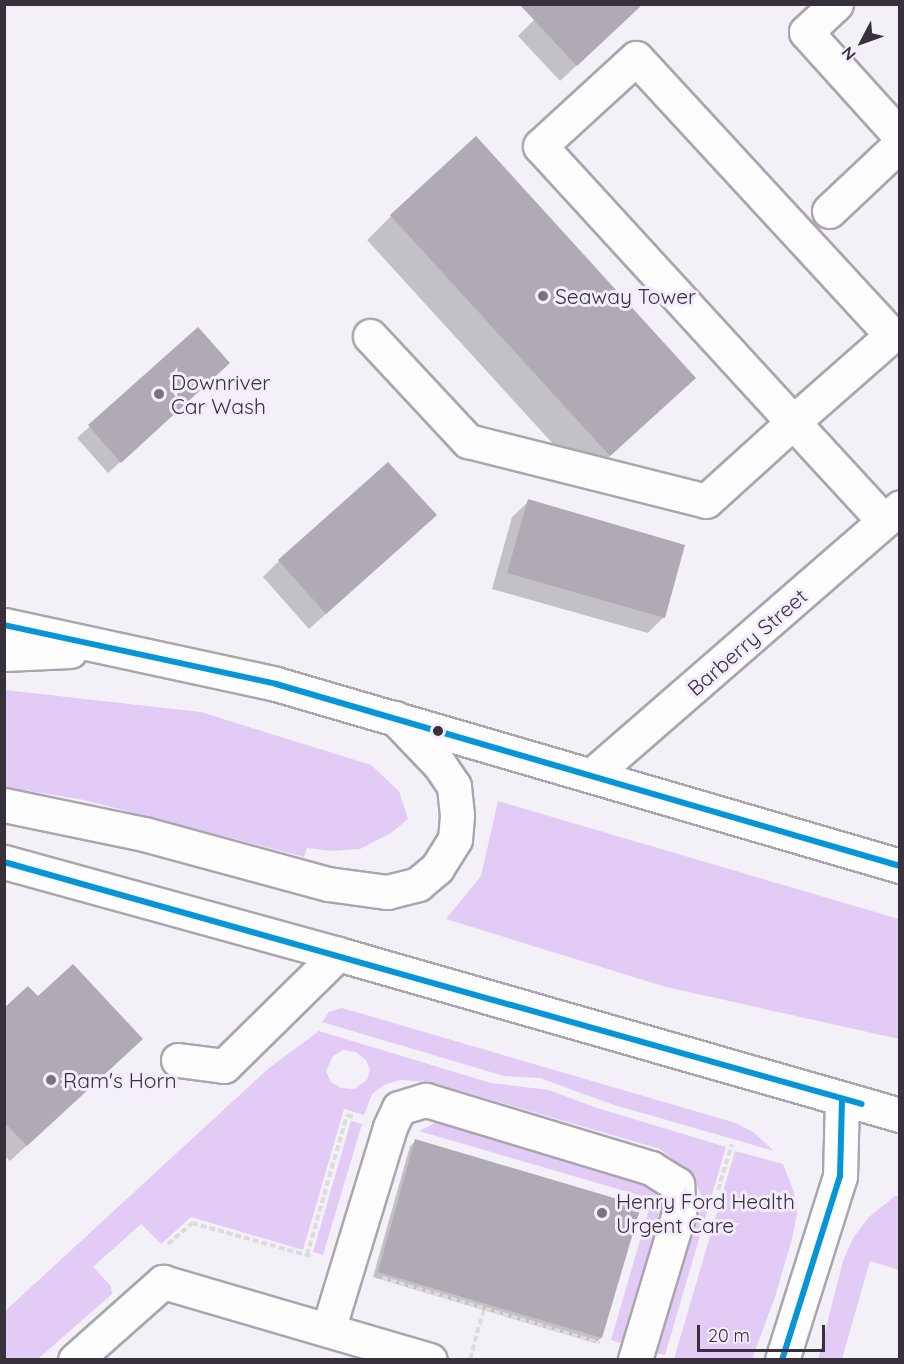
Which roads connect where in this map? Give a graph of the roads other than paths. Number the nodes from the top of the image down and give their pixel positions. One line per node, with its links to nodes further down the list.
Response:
1 (828, 7): 2 (main road)
2 (900, 136)
3 (900, 144): 4 (main road)
4 (829, 211)
5 (896, 332): 7 (main road); 7 (main road)
6 (370, 336): 7 (main road)
7 (793, 422): 8 (main road)
8 (892, 514): 13 (main road, Barberry Street)
9 (4, 625): 10 (main road)
10 (113, 649): 11 (main road); 12 (main road)
11 (4, 654)
12 (394, 717): 13 (main road); 14 (main road)
13 (592, 775): 16 (main road)
14 (4, 805)
15 (4, 862): 17 (main road)
16 (900, 866)
17 (338, 954): 18 (main road); 20 (main road)
18 (177, 1060)
19 (900, 1092): 20 (main road)
20 (852, 1101): 21 (main road); 26 (main road)
21 (900, 1115)
22 (328, 1330): 23 (main road); 24 (main road); 25 (main road)
23 (75, 1359)
24 (430, 1359)
25 (635, 1359)
26 (782, 1359)

